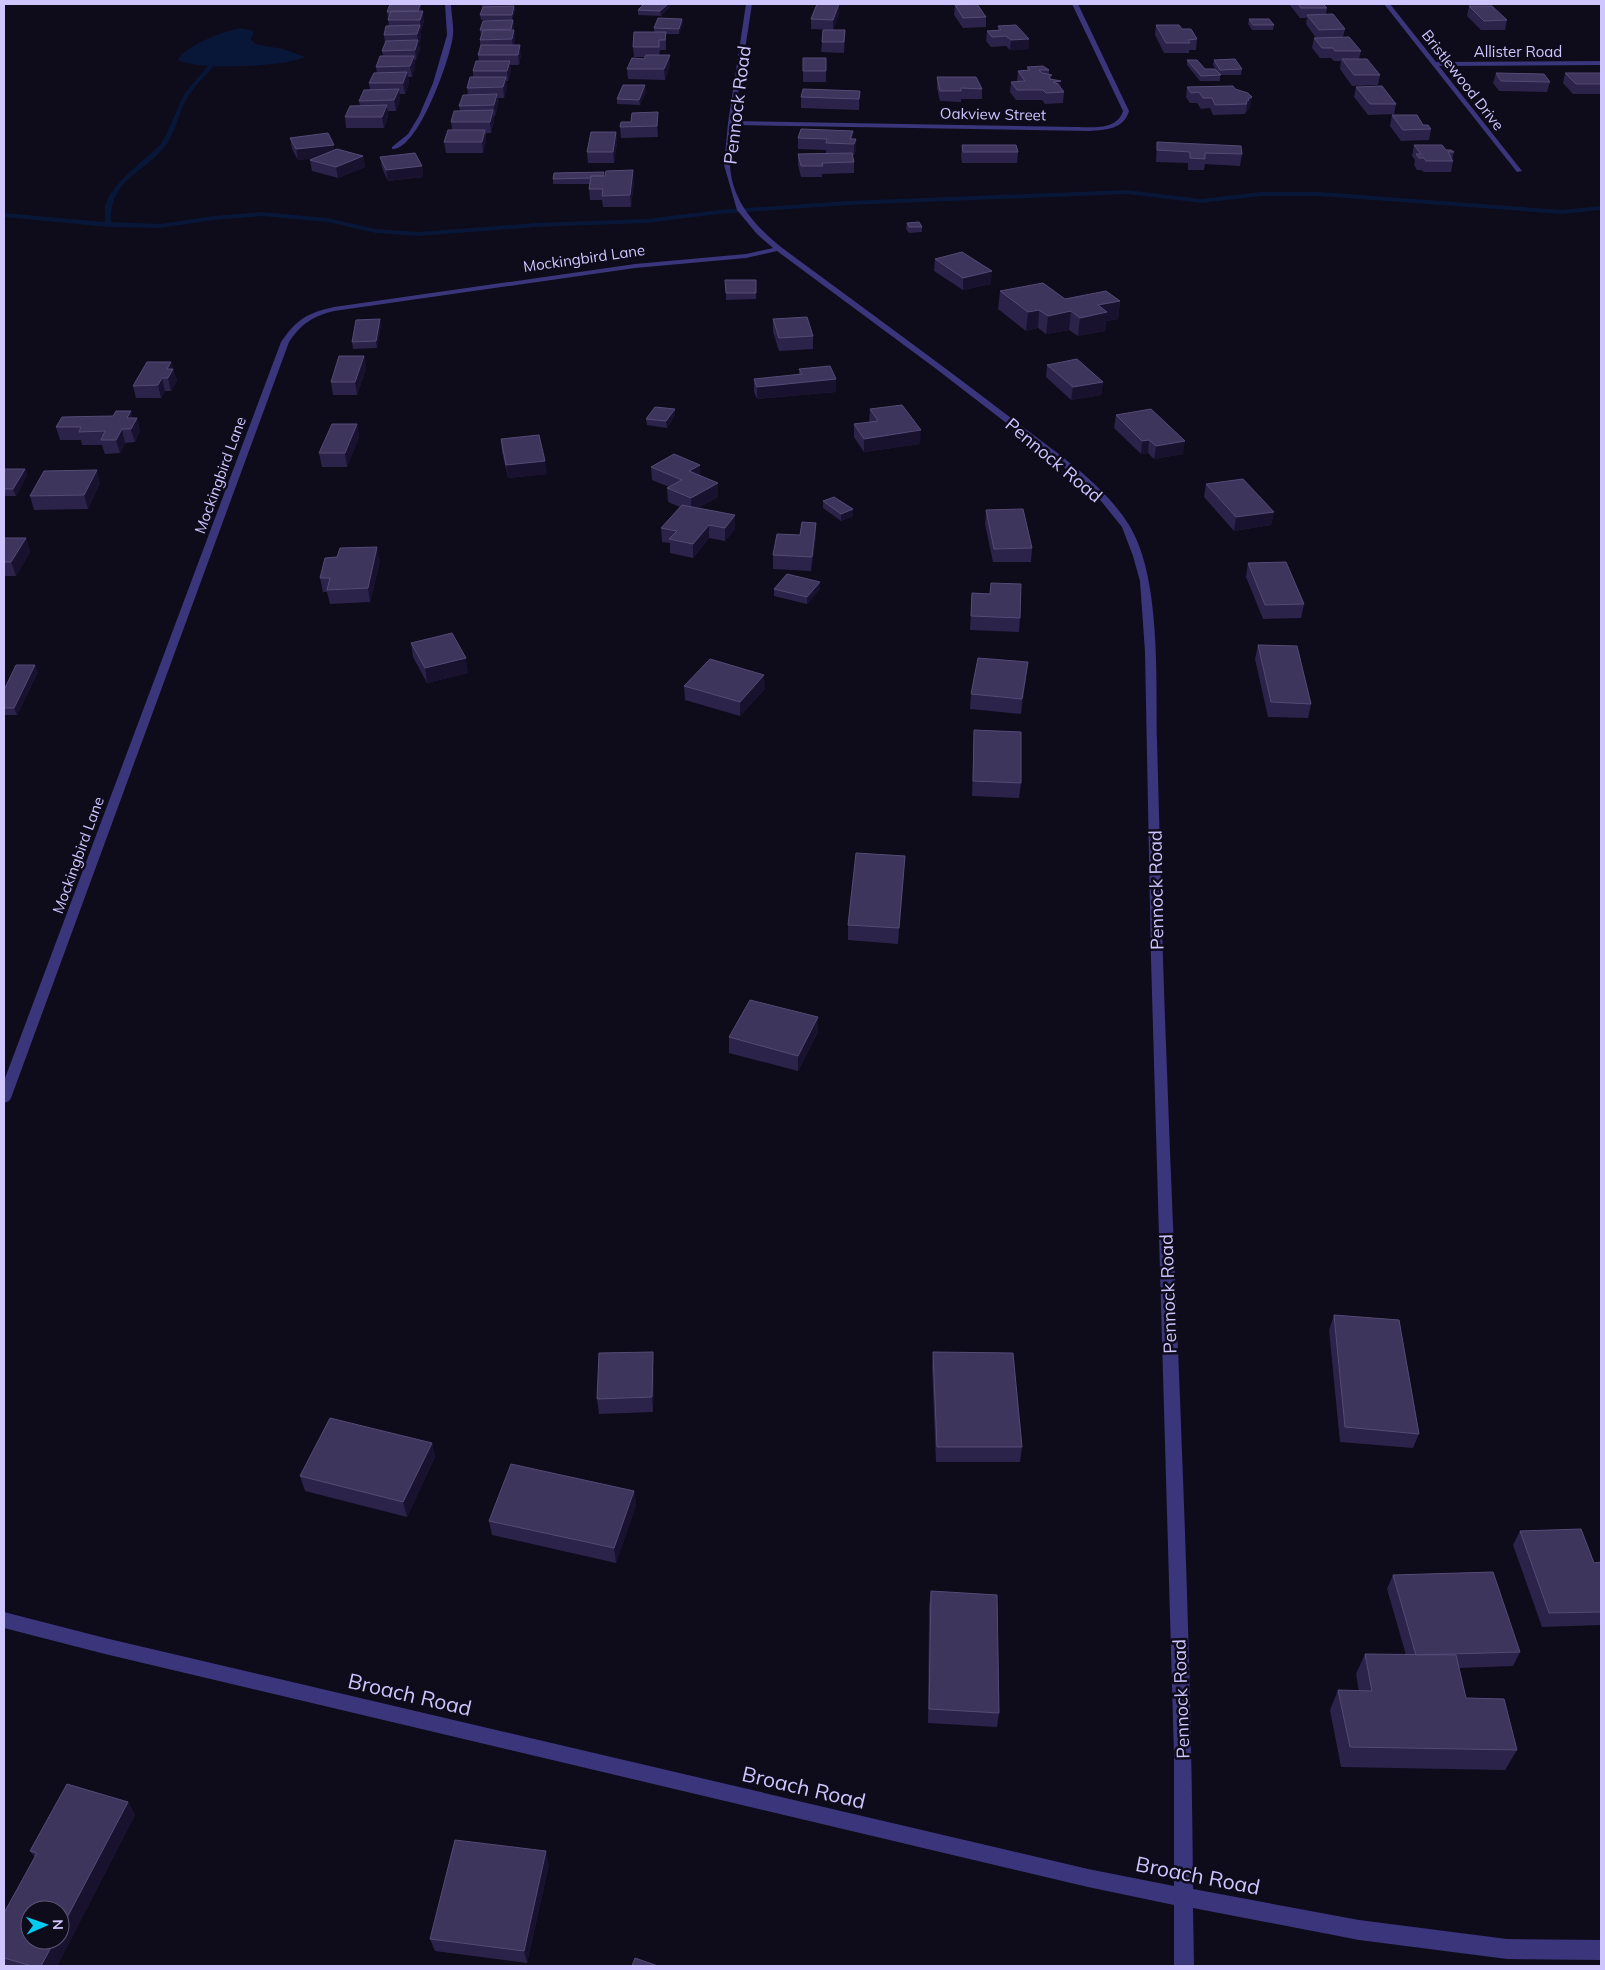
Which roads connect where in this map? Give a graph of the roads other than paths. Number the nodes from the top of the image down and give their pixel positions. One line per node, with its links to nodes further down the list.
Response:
1 (448, 4): 8 (street)
2 (749, 4): 7 (street, Pennock Road)
3 (1075, 4): 7 (street, Oakview Street)
4 (1387, 4): 6 (street, Bristlewood Drive)
5 (1601, 63): 6 (street, Allister Road)
6 (1434, 64): 9 (street, Bristlewood Drive)
7 (731, 123): 10 (street, Pennock Road)
8 (394, 148)
9 (1519, 171)
10 (778, 249): 11 (street, Mockingbird Lane); 13 (street, Pennock Road)
11 (4, 1098)
12 (4, 1620): 13 (street, Broach Road)
13 (1184, 1898): 14 (street, Broach Road); 15 (street, Pennock Road)
14 (1601, 1950)
15 (1184, 1966)

